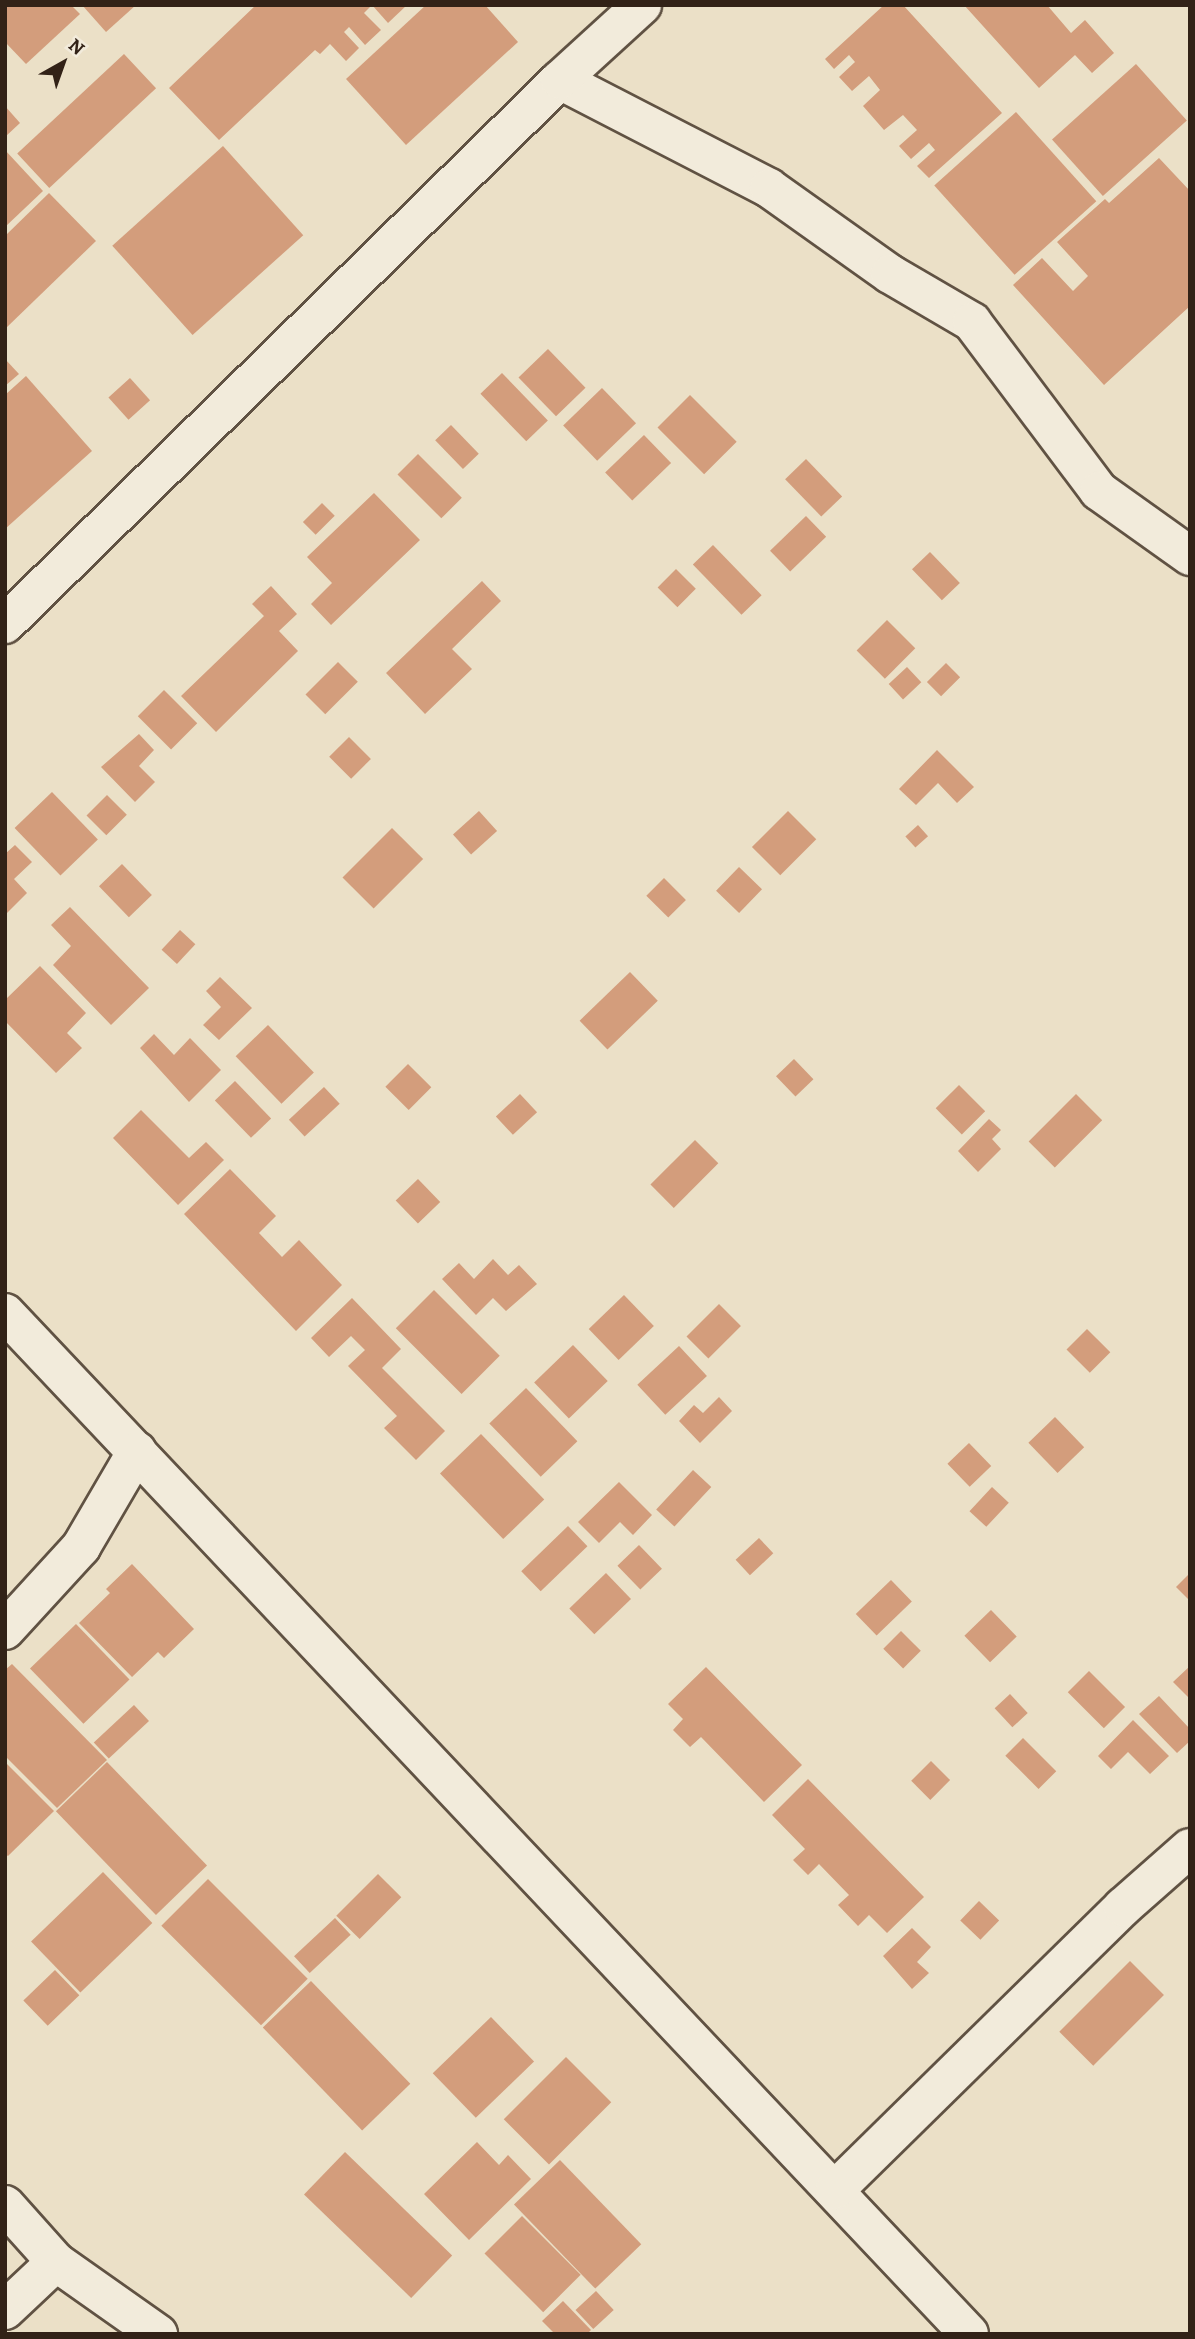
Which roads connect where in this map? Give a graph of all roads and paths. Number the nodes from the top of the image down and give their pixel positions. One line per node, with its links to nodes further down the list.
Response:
1 (642, 5): 2 (street)
2 (560, 80): 3 (street); 4 (street)
3 (1190, 556)
4 (5, 624)
5 (5, 1313): 6 (street)
6 (137, 1451): 7 (street); 9 (street)
7 (5, 1630)
8 (1190, 1847): 9 (street)
9 (835, 2190): 14 (street)
10 (5, 2205): 11 (street)
11 (56, 2262): 12 (street); 13 (street)
12 (5, 2310)
13 (158, 2334)
14 (970, 2334)

